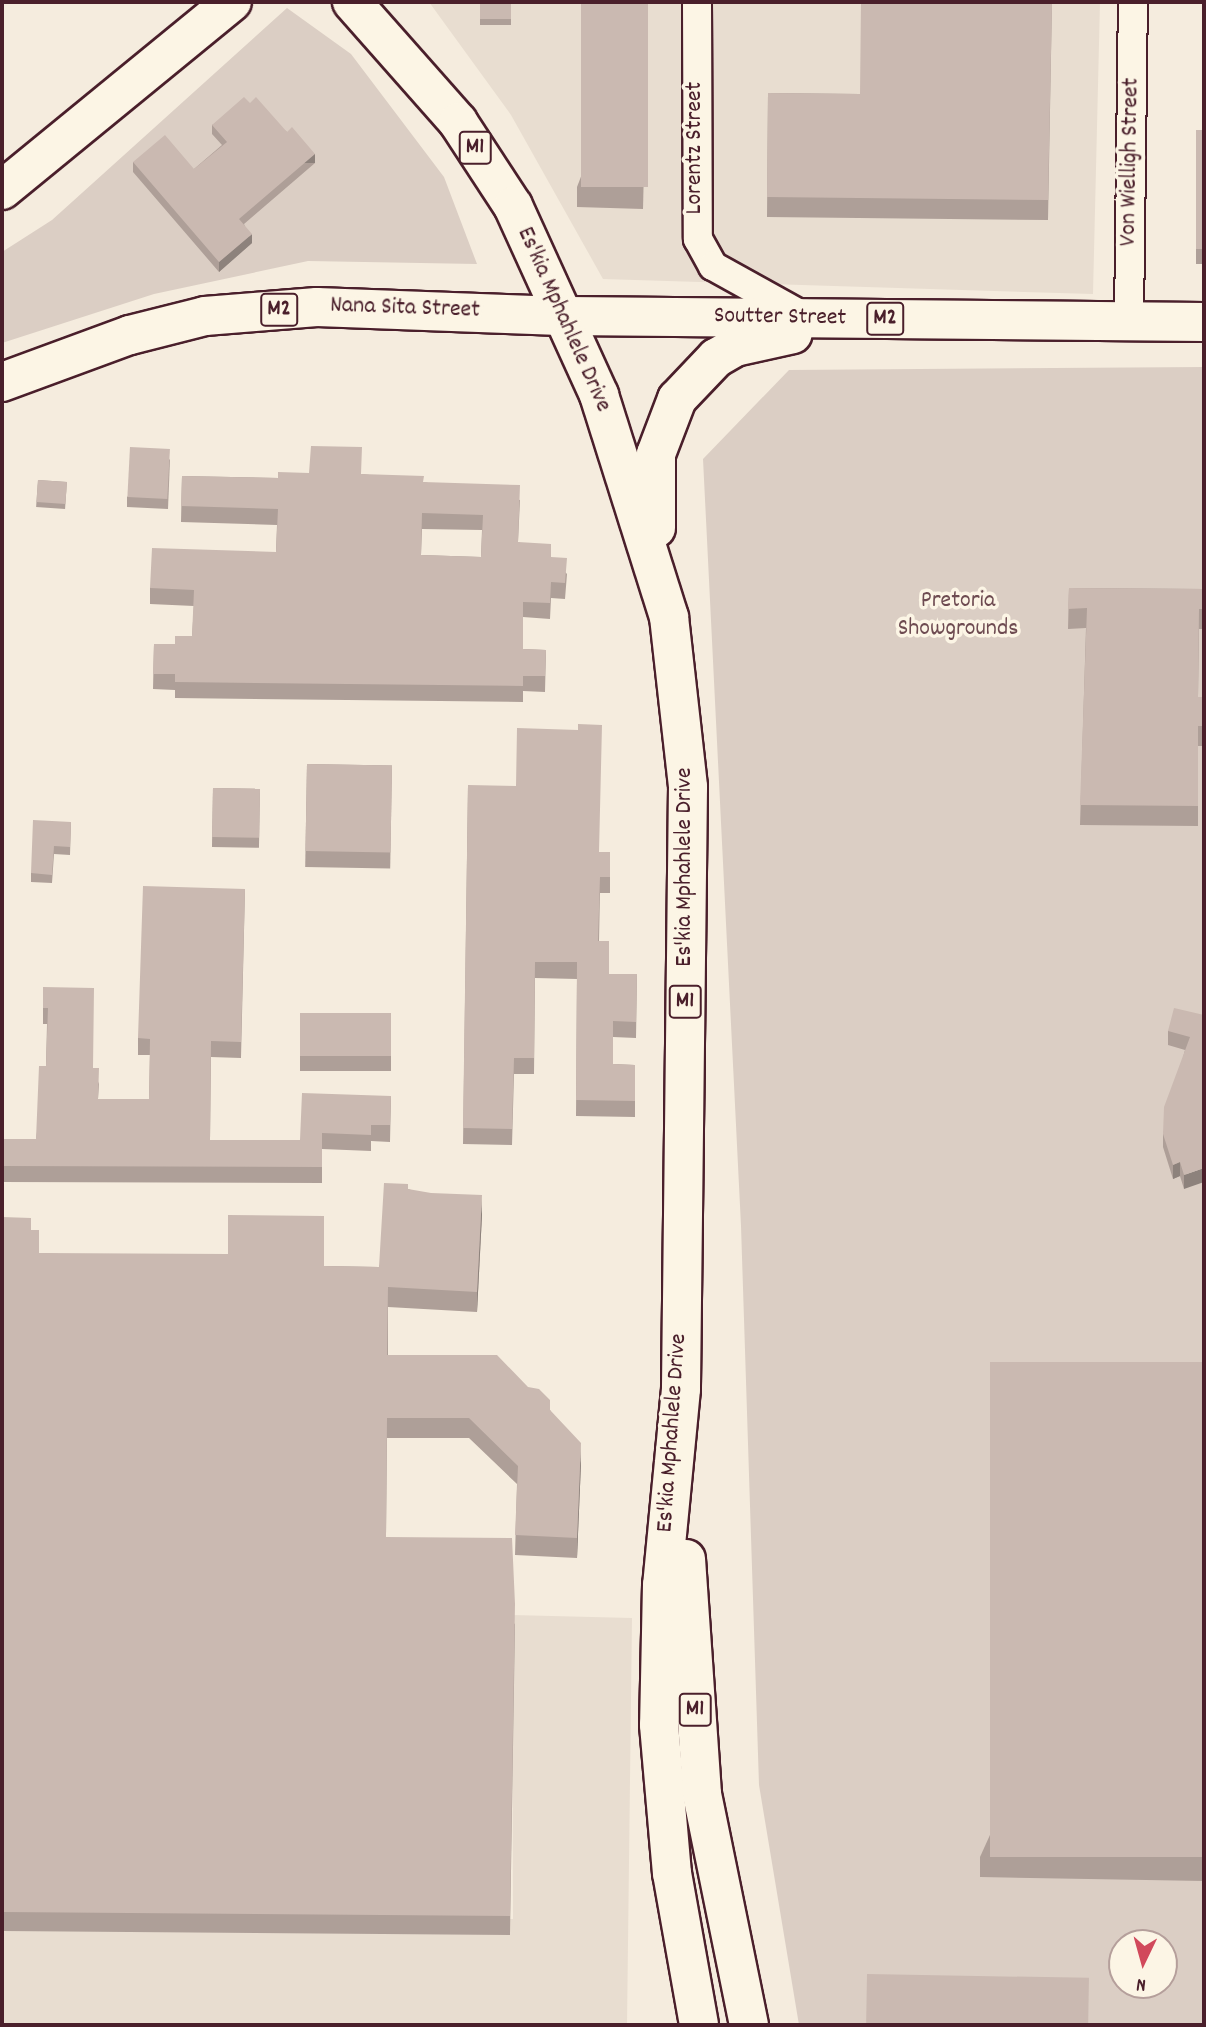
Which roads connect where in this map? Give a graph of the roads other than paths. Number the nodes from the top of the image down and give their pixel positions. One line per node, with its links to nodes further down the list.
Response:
1 (232, 2): 5 (main road)
2 (352, 2): 6 (main road, Es'kia Mphahlele Drive / M1)
3 (697, 2): 7 (street, Lorentz Street)
4 (1133, 2): 9 (street, Von Wielligh Street)
5 (2, 190)
6 (567, 316): 7 (main road, Soutter Street / M2); 11 (main road, Nana Sita Street / M2); 12 (main road, Es'kia Mphahlele Drive / M1)
7 (808, 318): 8 (main road, Soutter Street / M2)
8 (913, 319): 9 (main road, Soutter Street / M2); 12 (main road)
9 (1129, 321): 10 (main road, Soutter Street / M2)
10 (1204, 322)
11 (2, 382)
12 (669, 617): 13 (main road, Es'kia Mphahlele Drive / M1)
13 (681, 1389): 14 (main road, Es'kia Mphahlele Drive / M1); 15 (main road, M1)
14 (699, 2025)
15 (749, 2025)

